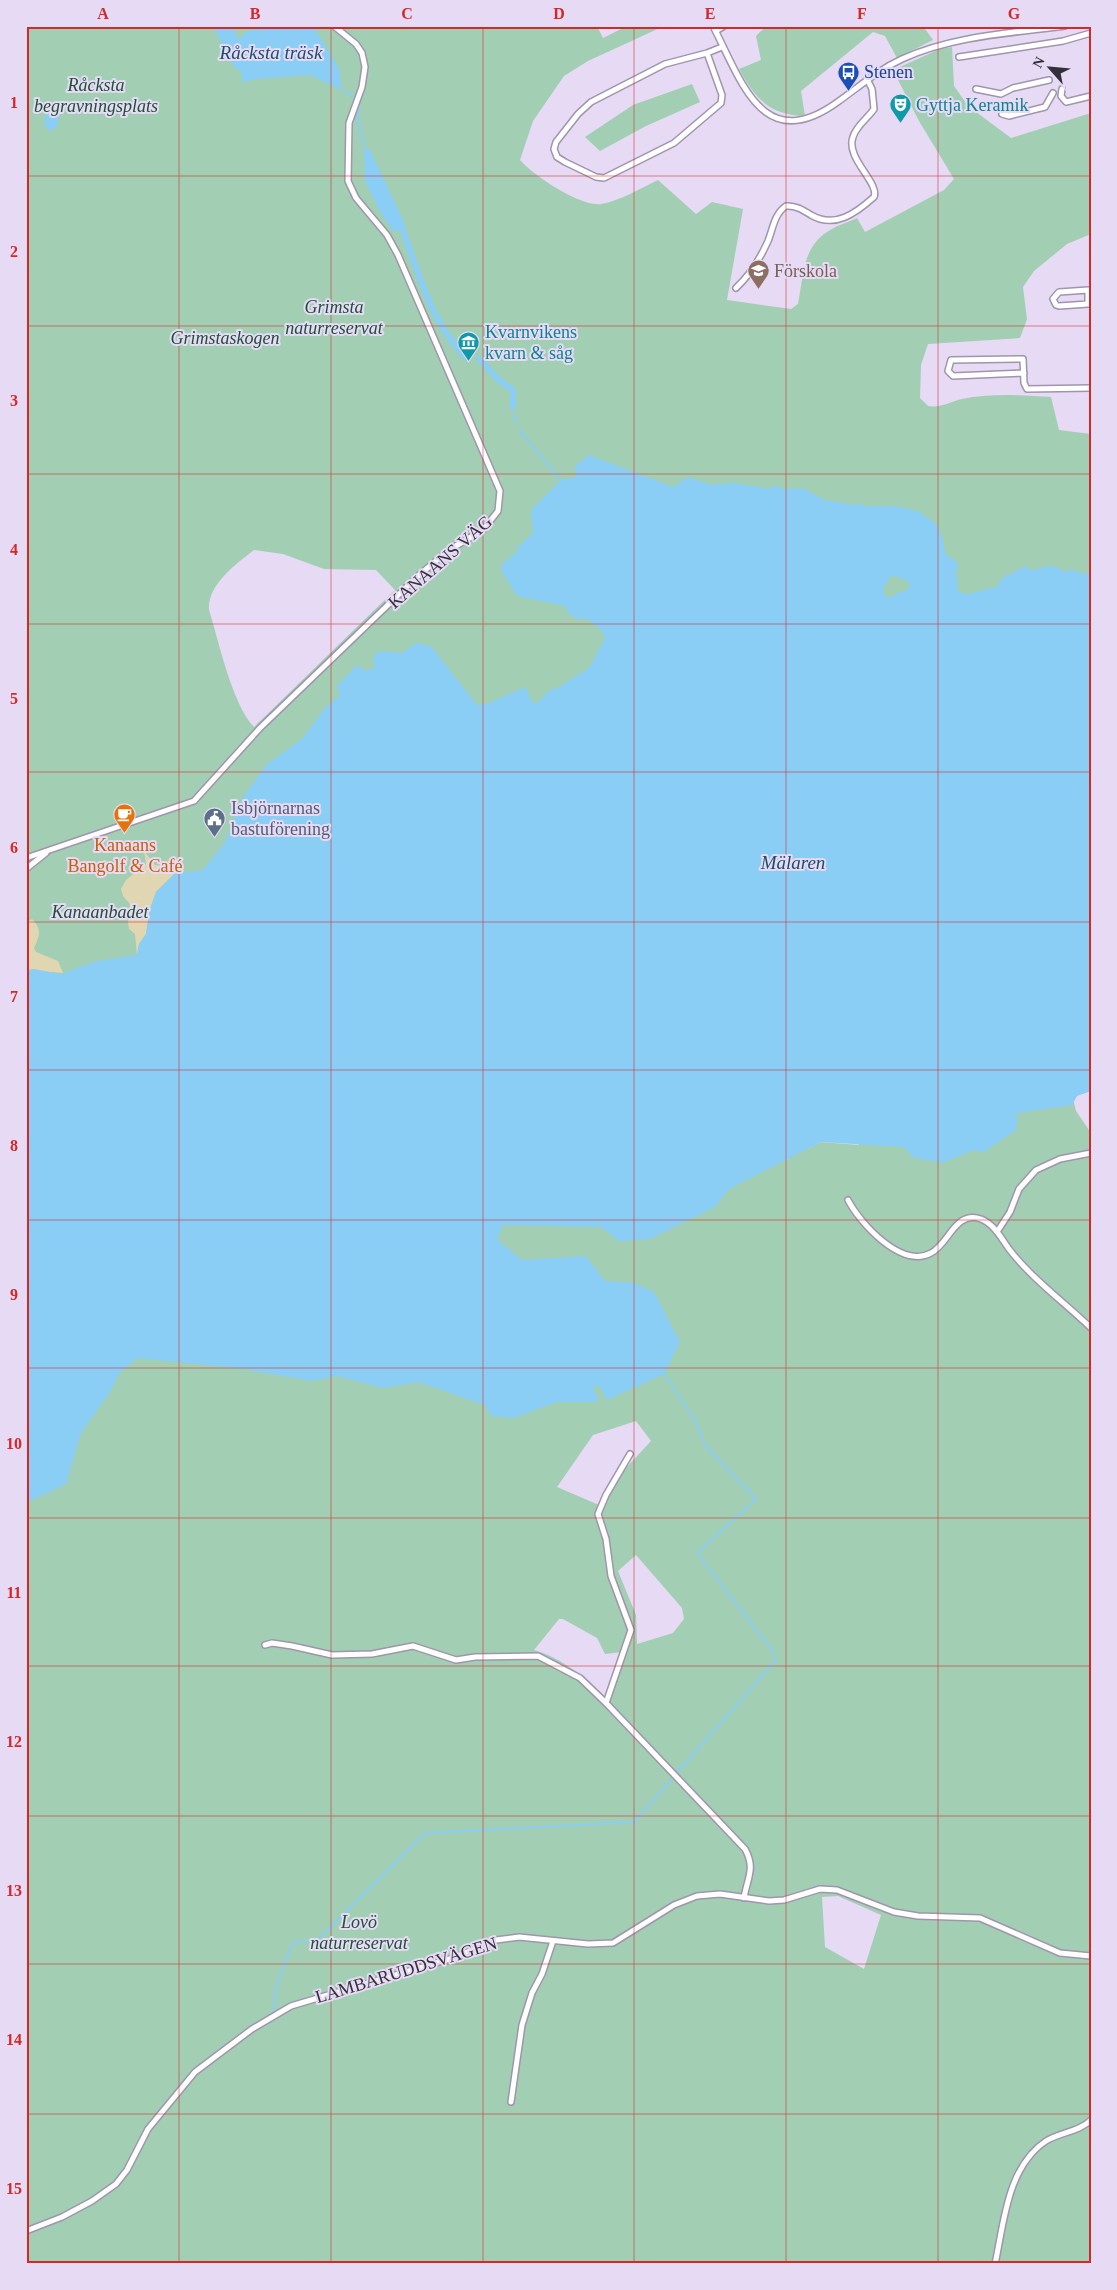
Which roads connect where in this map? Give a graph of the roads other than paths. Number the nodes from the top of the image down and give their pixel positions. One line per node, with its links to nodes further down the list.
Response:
1 (334, 26): 20 (street, KANAANS VÄG)
2 (724, 26): 4 (street)
3 (1065, 26): 9 (street)
4 (714, 29): 6 (street)
5 (1091, 33): 8 (street)
6 (722, 47): 7 (street); 9 (street)
7 (707, 53): 7 (street)
8 (959, 57)
9 (868, 79): 16 (street)
10 (1049, 80): 11 (street)
11 (976, 89)
12 (1062, 89): 14 (street)
13 (1053, 93): 15 (street)
14 (1091, 96)
15 (1002, 114)
16 (736, 288)
17 (1089, 304): 17 (street)
18 (1024, 373): 18 (street); 19 (street)
19 (1091, 388)
20 (50, 850): 21 (street, KANAANS VÄG); 22 (street, KANAANS VÄG)
21 (26, 858)
22 (26, 869)
23 (1091, 1153): 25 (street)
24 (848, 1200): 25 (street)
25 (997, 1232): 26 (street)
26 (1091, 1328)
27 (630, 1454): 29 (street)
28 (265, 1645): 29 (street)
29 (606, 1703): 30 (street)
30 (744, 1898): 31 (street, LAMBARUDDSVÄGEN); 32 (street, LAMBARUDDSVÄGEN)
31 (553, 1941): 33 (street); 35 (street, LAMBARUDDSVÄGEN)
32 (1091, 1956)
33 (510, 2102)
34 (1091, 2120): 36 (street)
35 (26, 2231)
36 (995, 2264)

